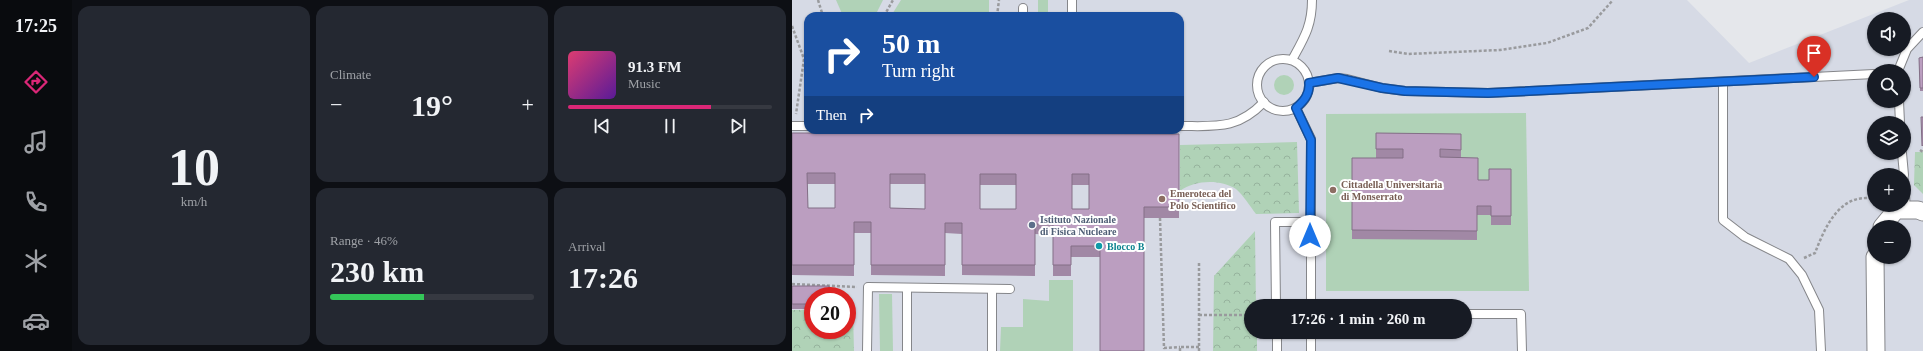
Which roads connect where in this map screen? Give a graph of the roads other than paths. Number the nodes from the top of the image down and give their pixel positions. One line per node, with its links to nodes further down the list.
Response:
1 (1072, 0): 3 (lane)
2 (1312, 0): 5 (lane)
3 (1072, 12)
4 (1923, 32): 6 (lane)
5 (1292, 60): 9 (lane); 10 (lane)
6 (1901, 64)
7 (1867, 74): 8 (lane)
8 (1723, 82): 9 (lane); 35 (lane)
9 (1309, 83): 11 (lane)
10 (1264, 102): 11 (lane); 14 (lane)
11 (1296, 108): 19 (lane)
12 (792, 126): 13 (lane)
13 (804, 126)
14 (1184, 126)
15 (1911, 211): 17 (street)
16 (1894, 212): 18 (street)
17 (1923, 212)
18 (1888, 220)
19 (1310, 222): 24 (lane); 25 (lane)
20 (1875, 264): 36 (street)
21 (907, 288): 22 (lane); 29 (lane); 30 (lane)
22 (992, 289): 23 (lane); 31 (lane)
23 (1010, 289)
24 (1276, 299)
25 (1310, 299)
26 (1472, 314): 34 (lane)
27 (1276, 339): 32 (lane)
28 (1311, 339): 33 (lane)
29 (867, 351)
30 (907, 351)
31 (992, 351)
32 (1277, 351)
33 (1311, 351)
34 (1522, 351)
35 (1821, 351)
36 (1876, 351)

